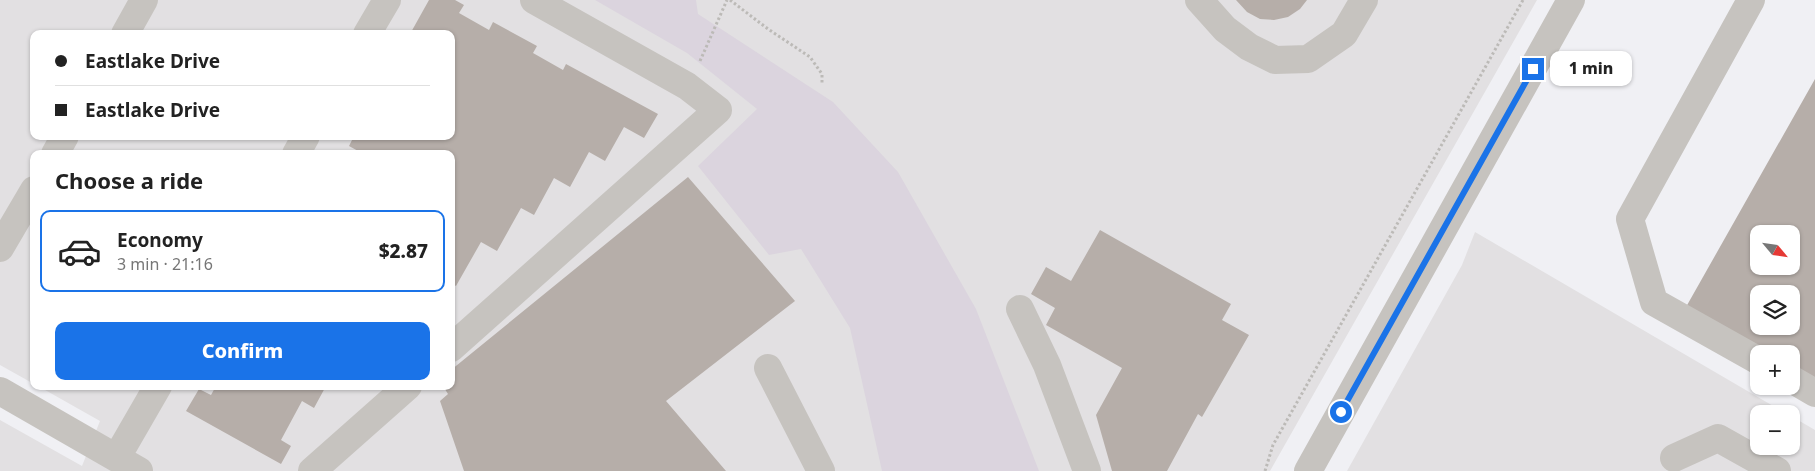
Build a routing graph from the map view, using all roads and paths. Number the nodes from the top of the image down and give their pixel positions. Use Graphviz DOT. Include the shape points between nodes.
graph roads {
  1 [pos="144,0"];
  2 [pos="387,0"];
  3 [pos="534,0"];
  4 [pos="729,0"];
  5 [pos="1200,0"];
  6 [pos="1364,0"];
  7 [pos="1523,0"];
  8 [pos="1571,0"];
  9 [pos="1751,0"];
  10 [pos="127,30"];
  11 [pos="369,30"];
  12 [pos="822,85"];
  13 [pos="687,86"];
  14 [pos="30,197"];
  15 [pos="0,248"];
  16 [pos="1020,309"];
  17 [pos="455,344"];
  18 [pos="1750,356"];
  19 [pos="768,368"];
  20 [pos="1800,384"];
  21 [pos="156,390"];
  22 [pos="403,390"];
  23 [pos="1815,393"];
  24 [pos="3,398"];
  25 [pos="1674,458"];
  26 [pos="128,464"];
  27 [pos="1316,469"];
  28 [pos="312,471"];
  29 [pos="821,471"];
  30 [pos="1087,471"];
  31 [pos="1265,471"];
  32 [pos="1777,471"];
  1 -- 10 [label="street"];
  2 -- 11 [label="street"];
  3 -- 13 [label="street"];
  4 -- 12 [label="path" via="810,56 822,74"];
  4 -- 13 [label="path"];
  5 -- 6 [label="street" via="1225,29 1249,47 1275,60 1308,60 1344,34"];
  7 -- 31 [label="path" via="1273,445"];
  8 -- 27 [label="street"];
  9 -- 18 [label="street" via="1630,220 1654,302"];
  13 -- 17 [label="street" via="718,110"];
  14 -- 15 [label="street"];
  16 -- 30 [label="street" via="1047,365"];
  19 -- 29 [label="street"];
  20 -- 23 [label="street"];
  21 -- 26 [label="street"];
  22 -- 28 [label="street"];
  24 -- 26 [label="street"];
  25 -- 32 [label="street" via="1718,438"];
}
